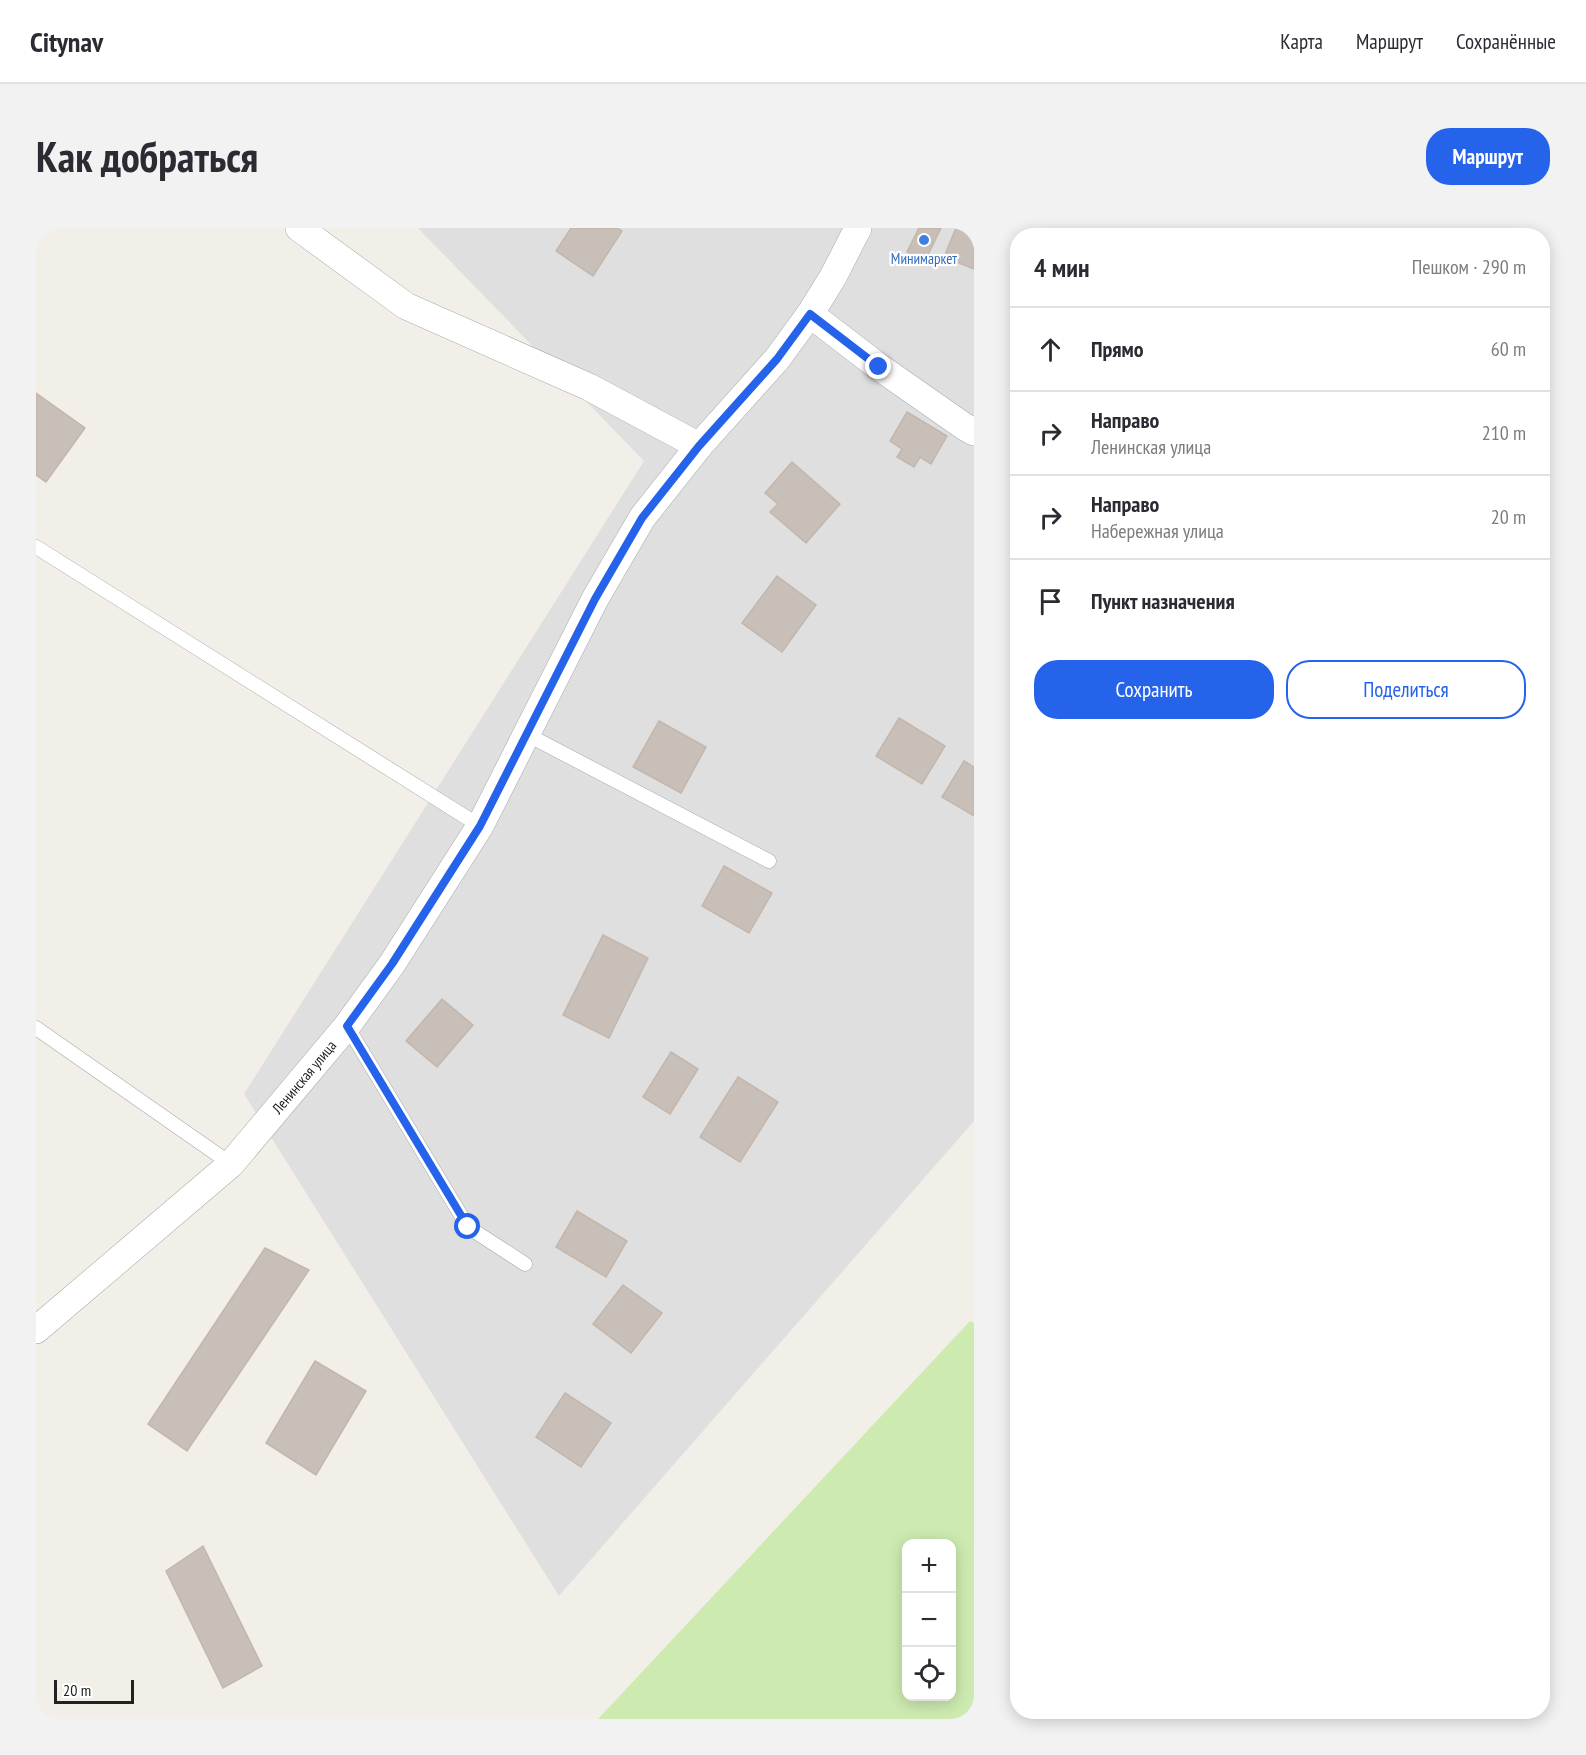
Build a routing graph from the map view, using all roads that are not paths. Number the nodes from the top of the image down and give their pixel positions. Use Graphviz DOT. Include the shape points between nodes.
graph roads {
  1 [pos="858,228"];
  2 [pos="301,229"];
  3 [pos="810,314"];
  4 [pos="974,432"];
  5 [pos="699,446"];
  6 [pos="36,547"];
  7 [pos="526,734"];
  8 [pos="480,826"];
  9 [pos="769,861"];
  10 [pos="347,1026"];
  11 [pos="36,1028"];
  12 [pos="231,1164"];
  13 [pos="525,1264"];
  14 [pos="36,1330"];
  1 -- 3 [label="street, Ленинская улица"];
  2 -- 5 [label="street" via="406,306 589,387"];
  3 -- 4 [label="street"];
  3 -- 5 [label="street, Ленинская улица" via="777,359"];
  5 -- 7 [label="street, Ленинская улица" via="642,518 595,599"];
  6 -- 8 [label="lane"];
  7 -- 8 [label="street, Ленинская улица"];
  7 -- 9 [label="lane"];
  8 -- 10 [label="street, Ленинская улица" via="392,964"];
  10 -- 12 [label="street, Ленинская улица"];
  10 -- 13 [label="lane" via="468,1227"];
  11 -- 12 [label="lane"];
  12 -- 14 [label="street, Ленинская улица"];
}
